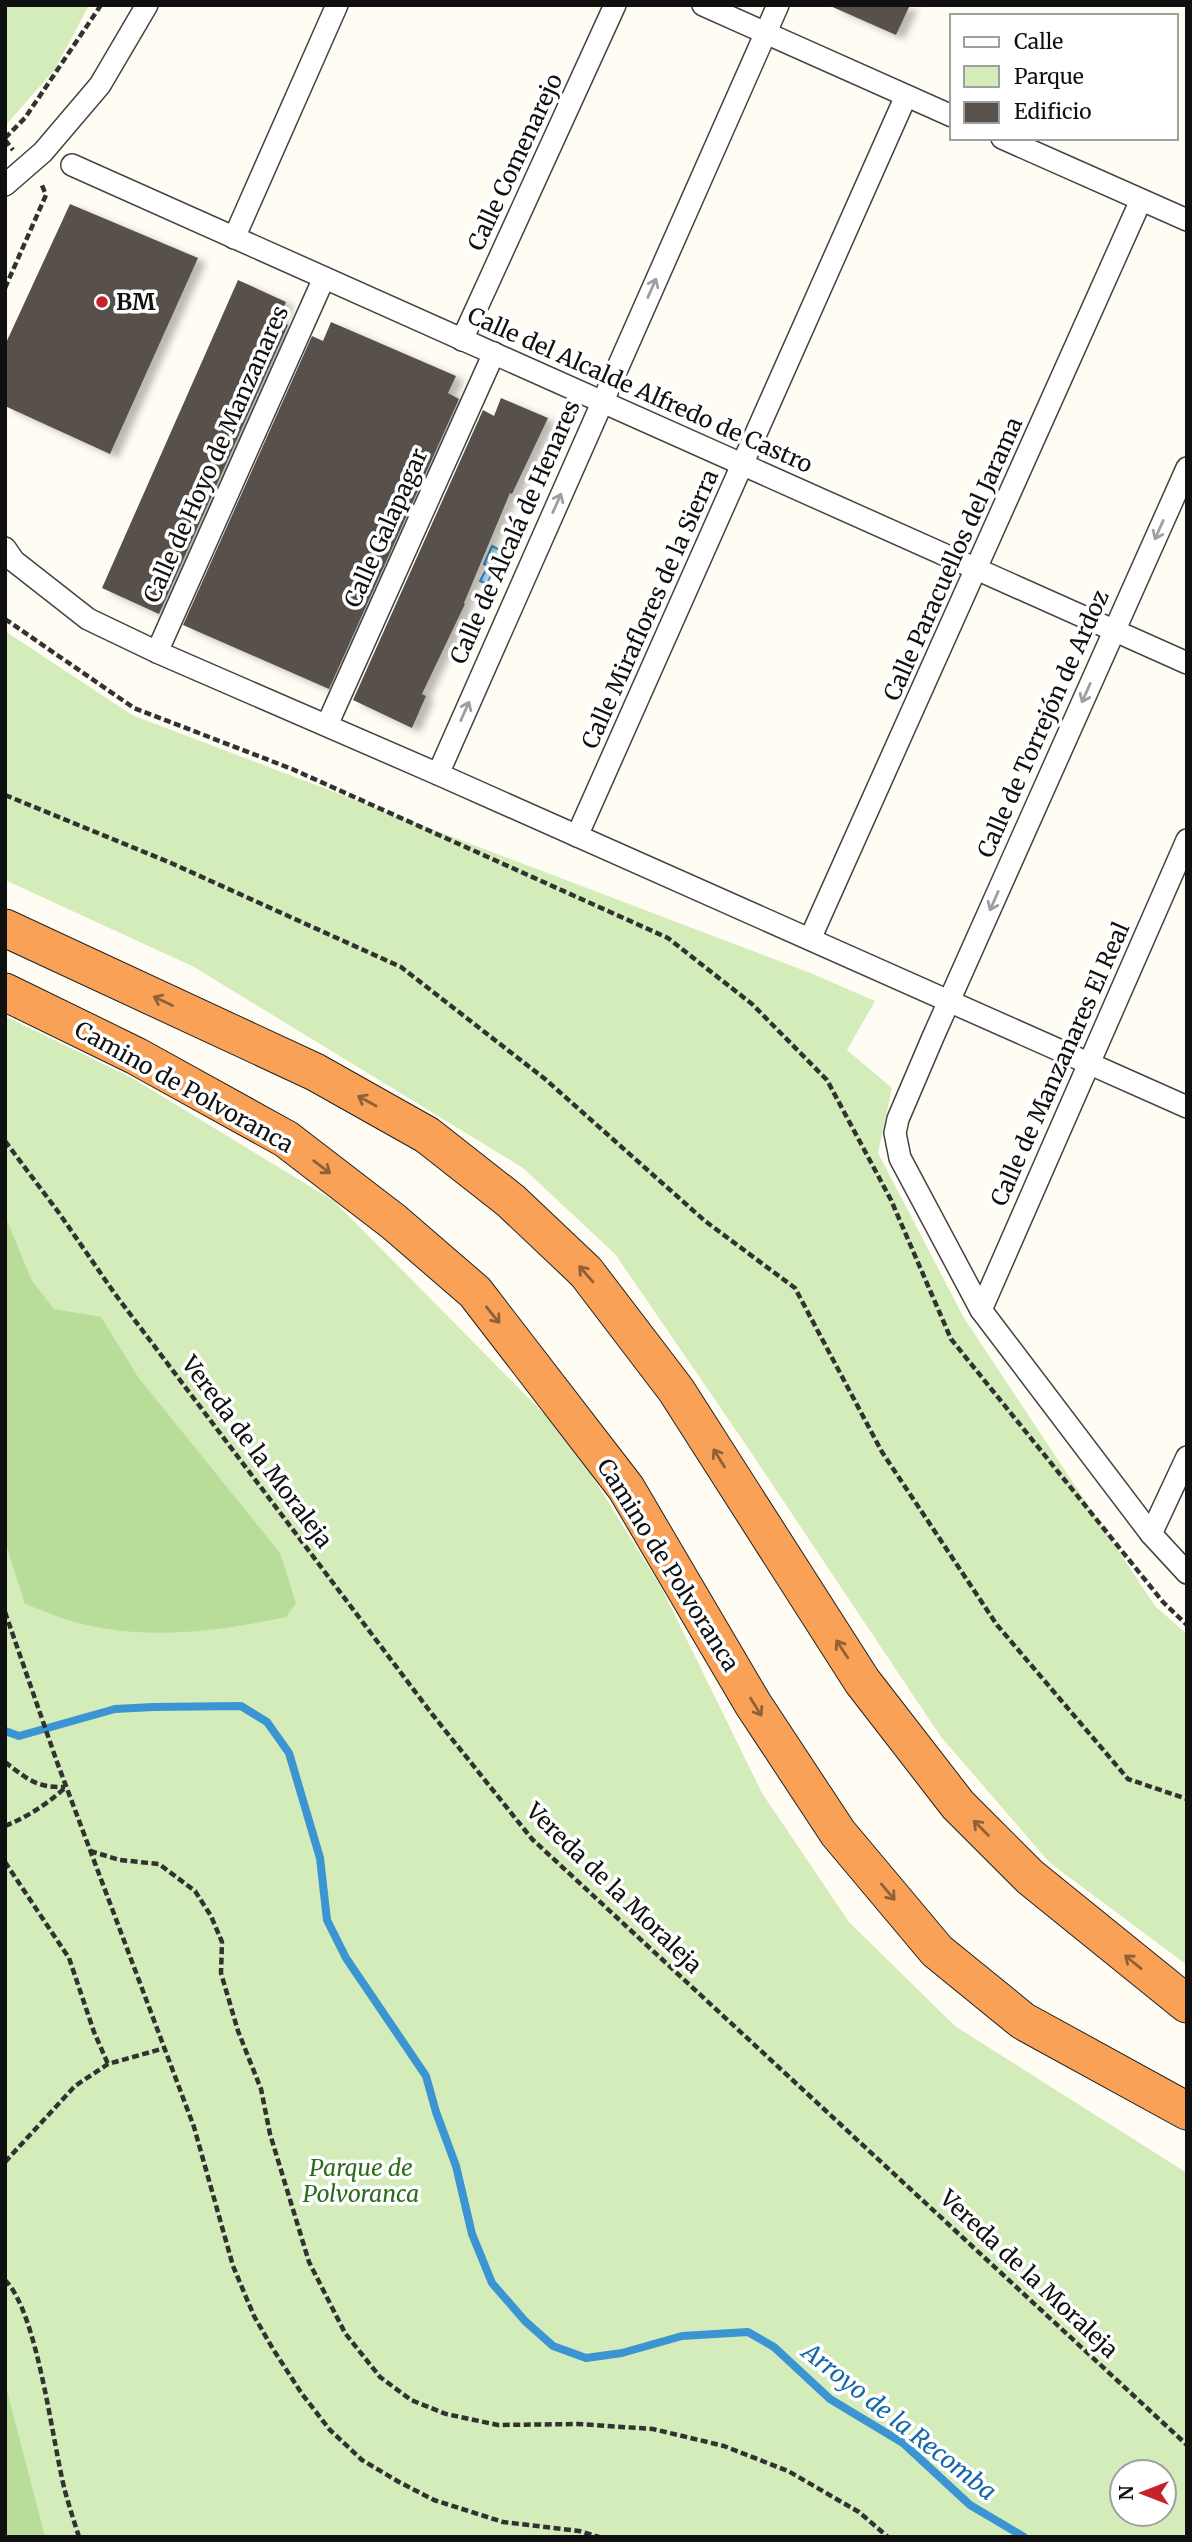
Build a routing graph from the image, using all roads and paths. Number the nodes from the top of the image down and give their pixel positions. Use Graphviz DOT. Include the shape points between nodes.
graph roads {
  1 [pos="101,5"];
  2 [pos="147,5"];
  3 [pos="337,5"];
  4 [pos="615,5"];
  5 [pos="702,5"];
  6 [pos="778,5"];
  7 [pos="766,32"];
  8 [pos="906,96"];
  9 [pos="950,115"];
  10 [pos="5,139"];
  11 [pos="1006,140"];
  12 [pos="72,165"];
  13 [pos="27,166"];
  14 [pos="5,180"];
  15 [pos="5,185"];
  16 [pos="1141,200"];
  17 [pos="1187,220"];
  18 [pos="234,238"];
  19 [pos="324,278"];
  20 [pos="5,288"];
  21 [pos="462,340"];
  22 [pos="494,354"];
  23 [pos="601,401"];
  24 [pos="743,465"];
  25 [pos="1187,468"];
  26 [pos="5,548"];
  27 [pos="977,570"];
  28 [pos="5,619"];
  29 [pos="1113,630"];
  30 [pos="157,652"];
  31 [pos="1187,663"];
  32 [pos="327,725"];
  33 [pos="438,774"];
  34 [pos="5,795"];
  35 [pos="577,836"];
  36 [pos="1187,840"];
  37 [pos="5,928"];
  38 [pos="810,939"];
  39 [pos="5,992"];
  40 [pos="949,1002"];
  41 [pos="1089,1063"];
  42 [pos="1187,1107"];
  43 [pos="5,1141"];
  44 [pos="981,1310"];
  45 [pos="1187,1457"];
  46 [pos="1151,1534"];
  47 [pos="1187,1573"];
  48 [pos="5,1612"];
  49 [pos="1187,1625"];
  50 [pos="5,1762"];
  51 [pos="66,1787"];
  52 [pos="1187,1799"];
  53 [pos="5,1826"];
  54 [pos="90,1851"];
  55 [pos="5,1862"];
  56 [pos="1187,2004"];
  57 [pos="1023,2021"];
  58 [pos="164,2048"];
  59 [pos="108,2064"];
  60 [pos="1187,2111"];
  61 [pos="1187,2138"];
  62 [pos="5,2162"];
  63 [pos="5,2280"];
  64 [pos="1187,2445"];
  65 [pos="79,2537"];
  66 [pos="599,2537"];
  67 [pos="888,2537"];
  1 -- 10 [label="path" via="25,118"];
  2 -- 13 [label="street" via="100,85"];
  3 -- 18 [label="street"];
  4 -- 21 [label="street, Calle Comenarejo"];
  5 -- 7 [label="street"];
  6 -- 7 [label="street, Calle de Alcalá de Henares"];
  7 -- 8 [label="street"];
  23 -- 7 [label="street, Calle de Alcalá de Henares, one-way"];
  8 -- 9 [label="street"];
  8 -- 24 [label="street, Calle Miraflores de la Sierra"];
  10 -- 13 [label="path"];
  11 -- 16 [label="street"];
  12 -- 18 [label="street, Calle del Alcalde Alfredo de Castro"];
  13 -- 14 [label="street"];
  13 -- 15 [label="street"];
  13 -- 20 [label="path" via="46,195"];
  16 -- 17 [label="street"];
  16 -- 27 [label="street, Calle Paracuellos del Jarama"];
  18 -- 19 [label="street, Calle del Alcalde Alfredo de Castro"];
  19 -- 21 [label="street, Calle del Alcalde Alfredo de Castro"];
  19 -- 30 [label="street, Calle de Hoyo de Manzanares"];
  21 -- 22 [label="street, Calle del Alcalde Alfredo de Castro"];
  22 -- 23 [label="street, Calle del Alcalde Alfredo de Castro"];
  22 -- 32 [label="street, Calle Galapagar"];
  23 -- 24 [label="street, Calle del Alcalde Alfredo de Castro"];
  33 -- 23 [label="street, Calle de Alcalá de Henares, one-way"];
  24 -- 27 [label="street, Calle del Alcalde Alfredo de Castro"];
  24 -- 35 [label="street, Calle Miraflores de la Sierra"];
  25 -- 29 [label="street, Calle de Torrejón de Ardoz, one-way"];
  26 -- 30 [label="street" via="14,561 88,619"];
  27 -- 29 [label="street, Calle del Alcalde Alfredo de Castro"];
  27 -- 38 [label="street, Calle Paracuellos del Jarama"];
  28 -- 49 [label="path" via="134,708 292,769 668,938 752,1004 827,1080 891,1200 951,1339 1163,1602"];
  29 -- 31 [label="street, Calle del Alcalde Alfredo de Castro"];
  29 -- 40 [label="street, Calle de Torrejón de Ardoz, one-way"];
  30 -- 32 [label="street"];
  32 -- 33 [label="street"];
  33 -- 35 [label="street"];
  34 -- 52 [label="path" via="171,863 401,967 545,1079 705,1221 795,1288 882,1452 997,1625 1128,1779"];
  35 -- 38 [label="street"];
  36 -- 41 [label="street, Calle de Manzanares El Real"];
  56 -- 37 [label="highway, one-way" via="1030,1877 958,1805 862,1681 676,1390 586,1272 511,1201 427,1135 315,1072"];
  38 -- 40 [label="street"];
  39 -- 57 [label="highway, Camino de Polvoranca, one-way" via="136,1056 286,1139 475,1292 626,1488 753,1704 838,1833 937,1951"];
  40 -- 41 [label="street"];
  40 -- 44 [label="street, Calle de Torrejón de Ardoz" via="895,1133 900,1158"];
  41 -- 42 [label="street"];
  41 -- 44 [label="street, Calle de Manzanares El Real"];
  43 -- 64 [label="path, Vereda de la Moraleja" via="114,1294 532,1839"];
  44 -- 46 [label="street, Calle de Torrejón de Ardoz"];
  45 -- 46 [label="street"];
  46 -- 47 [label="street, Calle de Torrejón de Ardoz"];
  48 -- 51 [label="path"];
  50 -- 51 [label="path" via="45,1787"];
  51 -- 53 [label="path" via="29,1816"];
  51 -- 54 [label="path"];
  54 -- 58 [label="path"];
  54 -- 67 [label="path" via="159,1864 195,1891 211,1916 222,1942 221,1973 261,2089 309,2262 345,2333 380,2377 411,2400 446,2414 498,2425 653,2429 724,2446 788,2471 859,2512"];
  55 -- 59 [label="path" via="69,1958"];
  57 -- 60 [label="highway, Camino de Polvoranca"];
  57 -- 61 [label="highway" via="1088,2085"];
  58 -- 59 [label="path"];
  58 -- 66 [label="path" via="194,2127 233,2266 254,2316 330,2430 362,2460 434,2500 503,2522"];
  59 -- 62 [label="path" via="75,2086"];
  63 -- 65 [label="path" via="22,2307"];
}
